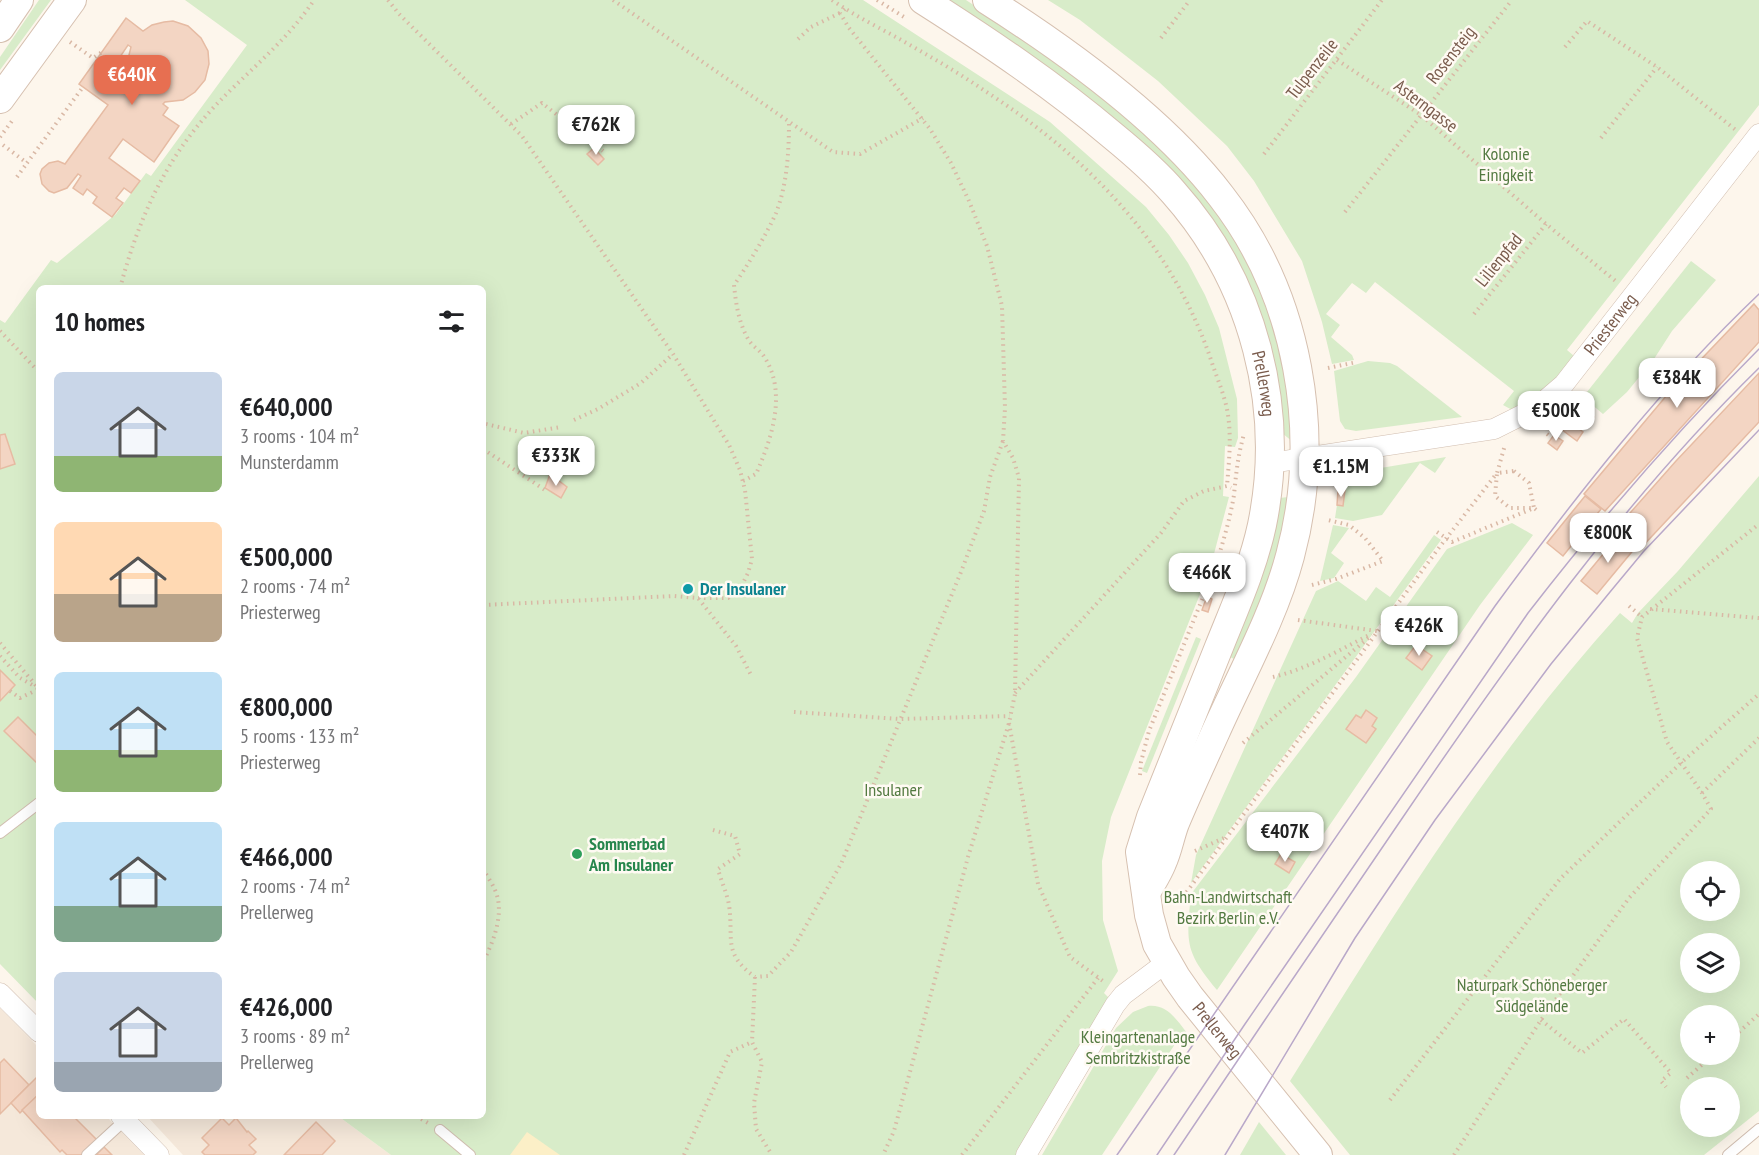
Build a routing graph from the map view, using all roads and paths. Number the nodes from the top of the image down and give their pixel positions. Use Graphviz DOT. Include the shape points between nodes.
graph roads {
  1 [pos="19,0"];
  2 [pos="72,0"];
  3 [pos="314,0"];
  4 [pos="388,0"];
  5 [pos="612,0"];
  6 [pos="832,0"];
  7 [pos="877,0"];
  8 [pos="987,0"];
  9 [pos="1190,0"];
  10 [pos="1382,0"];
  11 [pos="1512,0"];
  12 [pos="845,9"];
  13 [pos="914,9"];
  14 [pos="840,13"];
  15 [pos="0,28"];
  16 [pos="1161,38"];
  17 [pos="798,39"];
  18 [pos="75,45"];
  19 [pos="1564,47"];
  20 [pos="102,52"];
  21 [pos="1337,60"];
  22 [pos="1657,67"];
  23 [pos="83,87"];
  24 [pos="0,99"];
  25 [pos="1421,115"];
  26 [pos="923,118"];
  27 [pos="789,122"];
  28 [pos="511,124"];
  29 [pos="1601,138"];
  30 [pos="1755,138"];
  31 [pos="3,145"];
  32 [pos="603,151"];
  33 [pos="1264,154"];
  34 [pos="27,163"];
  35 [pos="17,177"];
  36 [pos="1345,212"];
  37 [pos="1546,224"];
  38 [pos="121,285"];
  39 [pos="1633,294"];
  40 [pos="1474,314"];
  41 [pos="0,331"];
  42 [pos="673,354"];
  43 [pos="1358,362"];
  44 [pos="1328,368"];
  45 [pos="36,369"];
  46 [pos="573,420"];
  47 [pos="486,423"];
  48 [pos="561,427"];
  49 [pos="1246,429"];
  50 [pos="1546,434"];
  51 [pos="1552,438"];
  52 [pos="1003,441"];
  53 [pos="1506,442"];
  54 [pos="486,451"];
  55 [pos="1305,458"];
  56 [pos="1270,463"];
  57 [pos="1497,473"];
  58 [pos="743,481"];
  59 [pos="545,490"];
  60 [pos="1534,508"];
  61 [pos="1539,512"];
  62 [pos="1327,516"];
  63 [pos="1759,524"];
  64 [pos="1628,531"];
  65 [pos="1437,532"];
  66 [pos="1623,537"];
  67 [pos="1447,539"];
  68 [pos="1312,585"];
  69 [pos="698,598"];
  70 [pos="486,605"];
  71 [pos="1629,606"];
  72 [pos="1650,609"];
  73 [pos="1642,617"];
  74 [pos="1759,618"];
  75 [pos="1298,620"];
  76 [pos="1377,631"];
  77 [pos="0,643"];
  78 [pos="0,657"];
  79 [pos="751,675"];
  80 [pos="1273,677"];
  81 [pos="36,685"];
  82 [pos="36,687"];
  83 [pos="36,690"];
  84 [pos="10,691"];
  85 [pos="1015,694"];
  86 [pos="1759,694"];
  87 [pos="794,712"];
  88 [pos="1010,716"];
  89 [pos="900,719"];
  90 [pos="1009,723"];
  91 [pos="1759,738"];
  92 [pos="1146,740"];
  93 [pos="1243,742"];
  94 [pos="1682,762"];
  95 [pos="1702,793"];
  96 [pos="36,805"];
  97 [pos="713,830"];
  98 [pos="0,833"];
  99 [pos="1227,837"];
  100 [pos="1195,851"];
  101 [pos="486,874"];
  102 [pos="1147,891"];
  103 [pos="1183,897"];
  104 [pos="486,955"];
  105 [pos="1167,962"];
  106 [pos="755,977"];
  107 [pos="1098,978"];
  108 [pos="1103,981"];
  109 [pos="0,993"];
  110 [pos="1759,1014"];
  111 [pos="1540,1020"];
  112 [pos="36,1029"];
  113 [pos="1740,1031"];
  114 [pos="752,1042"];
  115 [pos="1702,1065"];
  116 [pos="1688,1077"];
  117 [pos="1666,1087"];
  118 [pos="1390,1100"];
  119 [pos="122,1119"];
  120 [pos="124,1119"];
  121 [pos="1759,1129"];
  122 [pos="440,1130"];
  123 [pos="87,1155"];
  124 [pos="159,1155"];
  125 [pos="470,1155"];
  126 [pos="684,1155"];
  127 [pos="772,1155"];
  128 [pos="883,1155"];
  129 [pos="962,1155"];
  130 [pos="1026,1155"];
  131 [pos="1318,1155"];
  132 [pos="1454,1155"];
  133 [pos="1728,1155"];
  1 -- 15 [label="main road"];
  2 -- 24 [label="main road"];
  3 -- 38 [label="path" via="283,38 214,107 166,169 131,246"];
  4 -- 28 [label="path"];
  5 -- 27 [label="path"];
  6 -- 12 [label="path"];
  7 -- 13 [label="path"];
  8 -- 55 [label="main road, Prellerweg" via="1051,43 1140,112 1193,163 1232,210 1265,267 1288,329 1303,405"];
  9 -- 16 [label="path"];
  10 -- 21 [label="path, Tulpenzeile"];
  11 -- 25 [label="path, Rosensteig"];
  12 -- 14 [label="path"];
  12 -- 85 [label="path" via="930,56 1005,105 1086,167 1148,237 1173,275 1204,336 1227,409 1229,487 1204,491 1184,501 1161,533"];
  13 -- 56 [label="main road, Prellerweg" via="989,42 1069,100 1139,158 1184,204 1215,249 1248,317 1263,374"];
  14 -- 17 [label="path" via="811,27"];
  14 -- 26 [label="path"];
  18 -- 20 [label="path" via="93,58"];
  19 -- 22 [label="path" via="1587,21"];
  21 -- 25 [label="path, Asterngasse"];
  21 -- 33 [label="path, Tulpenzeile"];
  22 -- 29 [label="path"];
  22 -- 30 [label="path"];
  23 -- 34 [label="path"];
  25 -- 36 [label="path, Rosensteig"];
  25 -- 37 [label="path, Asterngasse"];
  26 -- 27 [label="path" via="861,154 833,152"];
  26 -- 52 [label="path" via="969,201 998,287 1002,306"];
  27 -- 58 [label="path" via="789,148 775,215 734,285 741,326 772,374 777,404 770,441 756,474"];
  28 -- 32 [label="path" via="542,103"];
  28 -- 42 [label="path"];
  30 -- 39 [label="street, Priesterweg"];
  31 -- 34 [label="path"];
  34 -- 35 [label="path"];
  37 -- 39 [label="path, Asterngasse"];
  37 -- 40 [label="path, Lilienpfad"];
  39 -- 55 [label="street, Priesterweg" via="1564,384 1526,415 1494,429"];
  41 -- 45 [label="path"];
  42 -- 46 [label="path" via="641,383"];
  42 -- 58 [label="path" via="729,445"];
  43 -- 44 [label="path"];
  47 -- 48 [label="path" via="524,433"];
  49 -- 92 [label="path" via="1216,565"];
  50 -- 51 [label="path"];
  52 -- 85 [label="path" via="1019,478"];
  52 -- 89 [label="path" via="962,572"];
  53 -- 57 [label="path"];
  54 -- 59 [label="path"];
  55 -- 56 [label="street, Priesterweg"];
  55 -- 102 [label="main road, Prellerweg" via="1295,537 1281,583"];
  56 -- 102 [label="main road, Prellerweg" via="1262,526 1246,579 1145,834 1140,852"];
  57 -- 60 [label="path" via="1514,471 1529,483"];
  57 -- 60 [label="path" via="1495,496 1510,508"];
  57 -- 67 [label="path"];
  58 -- 69 [label="path" via="751,540 748,573 728,598"];
  60 -- 61 [label="path"];
  60 -- 67 [label="path" via="1452,542"];
  62 -- 68 [label="path" via="1349,525 1383,561"];
  63 -- 72 [label="path"];
  64 -- 66 [label="path"];
  65 -- 67 [label="path"];
  67 -- 76 [label="path"];
  69 -- 70 [label="path"];
  69 -- 79 [label="path" via="736,646"];
  71 -- 73 [label="path"];
  72 -- 73 [label="path"];
  72 -- 74 [label="path"];
  73 -- 94 [label="path" via="1637,638 1667,742"];
  75 -- 76 [label="path"];
  76 -- 80 [label="path" via="1312,664"];
  76 -- 93 [label="path"];
  76 -- 99 [label="path"];
  77 -- 81 [label="path"];
  78 -- 82 [label="path" via="20,678"];
  83 -- 84 [label="path" via="20,698"];
  85 -- 88 [label="path"];
  86 -- 94 [label="path"];
  87 -- 89 [label="path"];
  88 -- 89 [label="path"];
  88 -- 90 [label="path"];
  89 -- 106 [label="path" via="841,864 791,952 768,976"];
  90 -- 107 [label="path" via="1038,884 1070,957"];
  90 -- 128 [label="path" via="894,1131"];
  91 -- 95 [label="path"];
  94 -- 95 [label="path"];
  94 -- 118 [label="path" via="1560,879"];
  95 -- 111 [label="path" via="1711,809 1629,898"];
  96 -- 98 [label="lane"];
  97 -- 106 [label="path" via="735,836 740,854 718,869 729,905 730,941 735,957"];
  99 -- 100 [label="path"];
  99 -- 103 [label="path"];
  101 -- 104 [label="path" via="496,891 500,911"];
  102 -- 105 [label="main road, Prellerweg" via="1153,931"];
  105 -- 130 [label="street" via="1115,1005"];
  105 -- 131 [label="main road, Prellerweg" via="1190,997"];
  106 -- 114 [label="path"];
  107 -- 108 [label="path"];
  107 -- 129 [label="path"];
  109 -- 112 [label="street"];
  110 -- 113 [label="path"];
  111 -- 117 [label="path" via="1582,1053 1624,1019 1671,1073 1661,1081"];
  111 -- 132 [label="path"];
  114 -- 126 [label="path" via="730,1052"];
  114 -- 127 [label="path" via="762,1062 754,1103 756,1129"];
  115 -- 116 [label="path"];
  119 -- 123 [label="lane"];
  120 -- 124 [label="street"];
  121 -- 133 [label="lane"];
  122 -- 125 [label="lane"];
}
